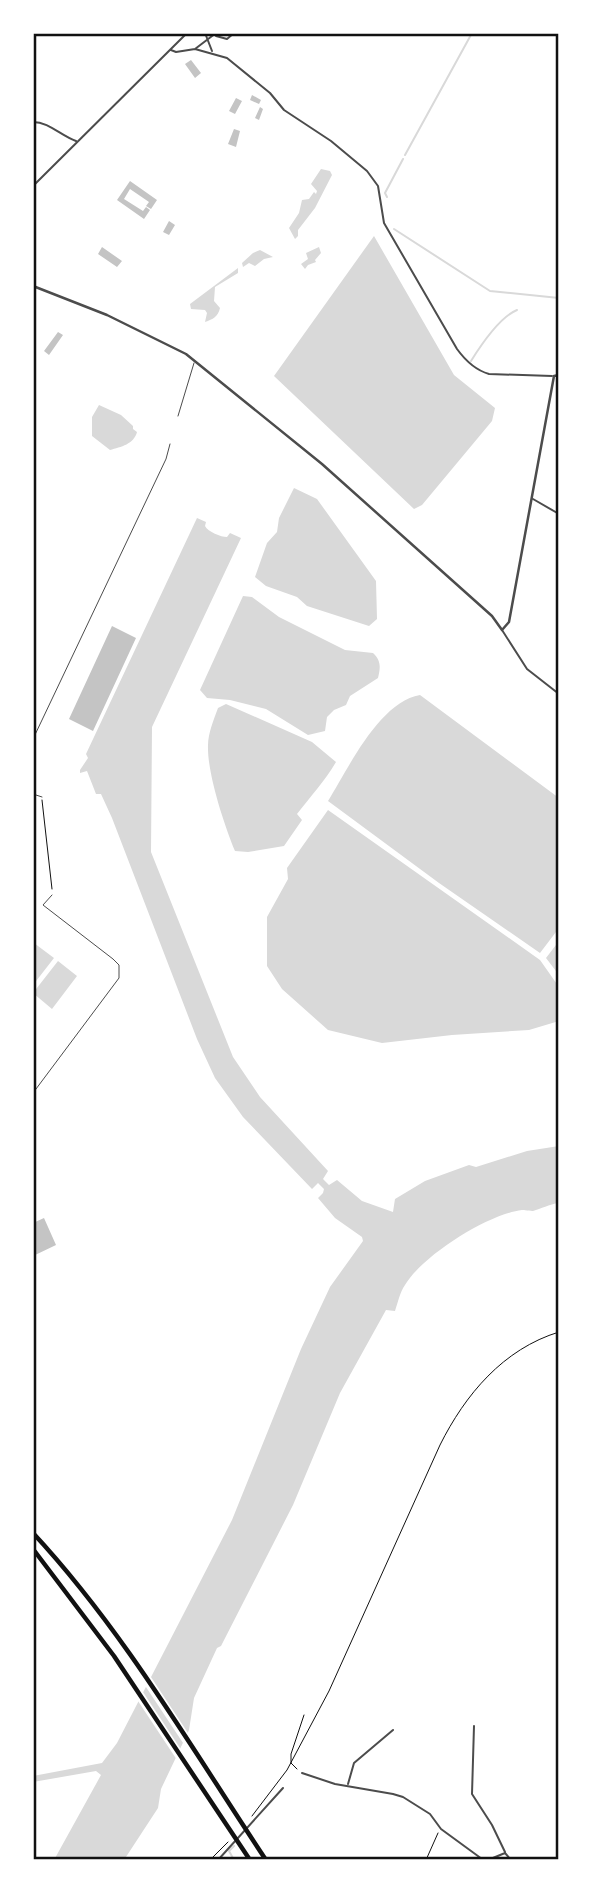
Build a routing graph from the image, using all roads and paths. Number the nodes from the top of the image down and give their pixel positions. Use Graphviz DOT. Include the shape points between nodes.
graph roads {
  1 [pos="205,33"];
  2 [pos="234,33"];
  3 [pos="186,34"];
  4 [pos="216,34"];
  5 [pos="208,41"];
  6 [pos="195,49"];
  7 [pos="171,50"];
  8 [pos="212,52"];
  9 [pos="33,122"];
  10 [pos="78,142"];
  11 [pos="33,186"];
  12 [pos="33,286"];
  13 [pos="195,361"];
  14 [pos="556,375"];
  15 [pos="178,416"];
  16 [pos="170,444"];
  17 [pos="532,499"];
  18 [pos="559,514"];
  19 [pos="502,630"];
  20 [pos="559,694"];
  21 [pos="33,739"];
  22 [pos="33,794"];
  23 [pos="42,797"];
  24 [pos="52,895"];
  25 [pos="33,1093"];
  26 [pos="559,1332"];
  27 [pos="33,1533"];
  28 [pos="33,1549"];
  29 [pos="304,1715"];
  30 [pos="474,1726"];
  31 [pos="393,1730"];
  32 [pos="291,1763"];
  33 [pos="302,1773"];
  34 [pos="278,1783"];
  35 [pos="348,1786"];
  36 [pos="283,1788"];
  37 [pos="441,1829"];
  38 [pos="505,1853"];
  39 [pos="218,1860"];
  40 [pos="250,1860"];
  41 [pos="266,1860"];
  42 [pos="426,1860"];
  43 [pos="511,1860"];
  1 -- 5 [label="street"];
  2 -- 4 [label="street" via="227,39"];
  3 -- 7 [label="street"];
  4 -- 5 [label="street"];
  5 -- 6 [label="street"];
  5 -- 8 [label="street"];
  6 -- 7 [label="street"];
  6 -- 8 [label="street"];
  7 -- 10 [label="street"];
  8 -- 14 [label="street" via="246,72 284,110 331,141 371,176 378,186 384,223 466,360 489,374"];
  9 -- 10 [label="street"];
  10 -- 11 [label="street"];
  12 -- 13 [label="street" via="107,315"];
  13 -- 15 [label="lane"];
  13 -- 19 [label="street" via="359,496"];
  14 -- 17 [label="street"];
  16 -- 21 [label="lane"];
  17 -- 18 [label="street"];
  17 -- 19 [label="street" via="508,623"];
  19 -- 20 [label="street" via="527,668"];
  22 -- 23 [label="lane"];
  23 -- 24 [label="path"];
  24 -- 25 [label="lane" via="43,905 113,959 119,965 119,978"];
  26 -- 32 [label="path" via="527,1345 500,1364 451,1424"];
  27 -- 41 [label="highway" via="125,1648"];
  28 -- 40 [label="highway" via="114,1656"];
  29 -- 32 [label="path"];
  30 -- 38 [label="street" via="472,1794"];
  31 -- 35 [label="street" via="354,1763"];
  32 -- 33 [label="path"];
  32 -- 34 [label="path"];
  33 -- 35 [label="street"];
  35 -- 37 [label="street" via="403,1797 430,1814"];
  36 -- 39 [label="street"];
  37 -- 38 [label="street" via="482,1859"];
  37 -- 42 [label="path"];
  38 -- 43 [label="street"];
}
